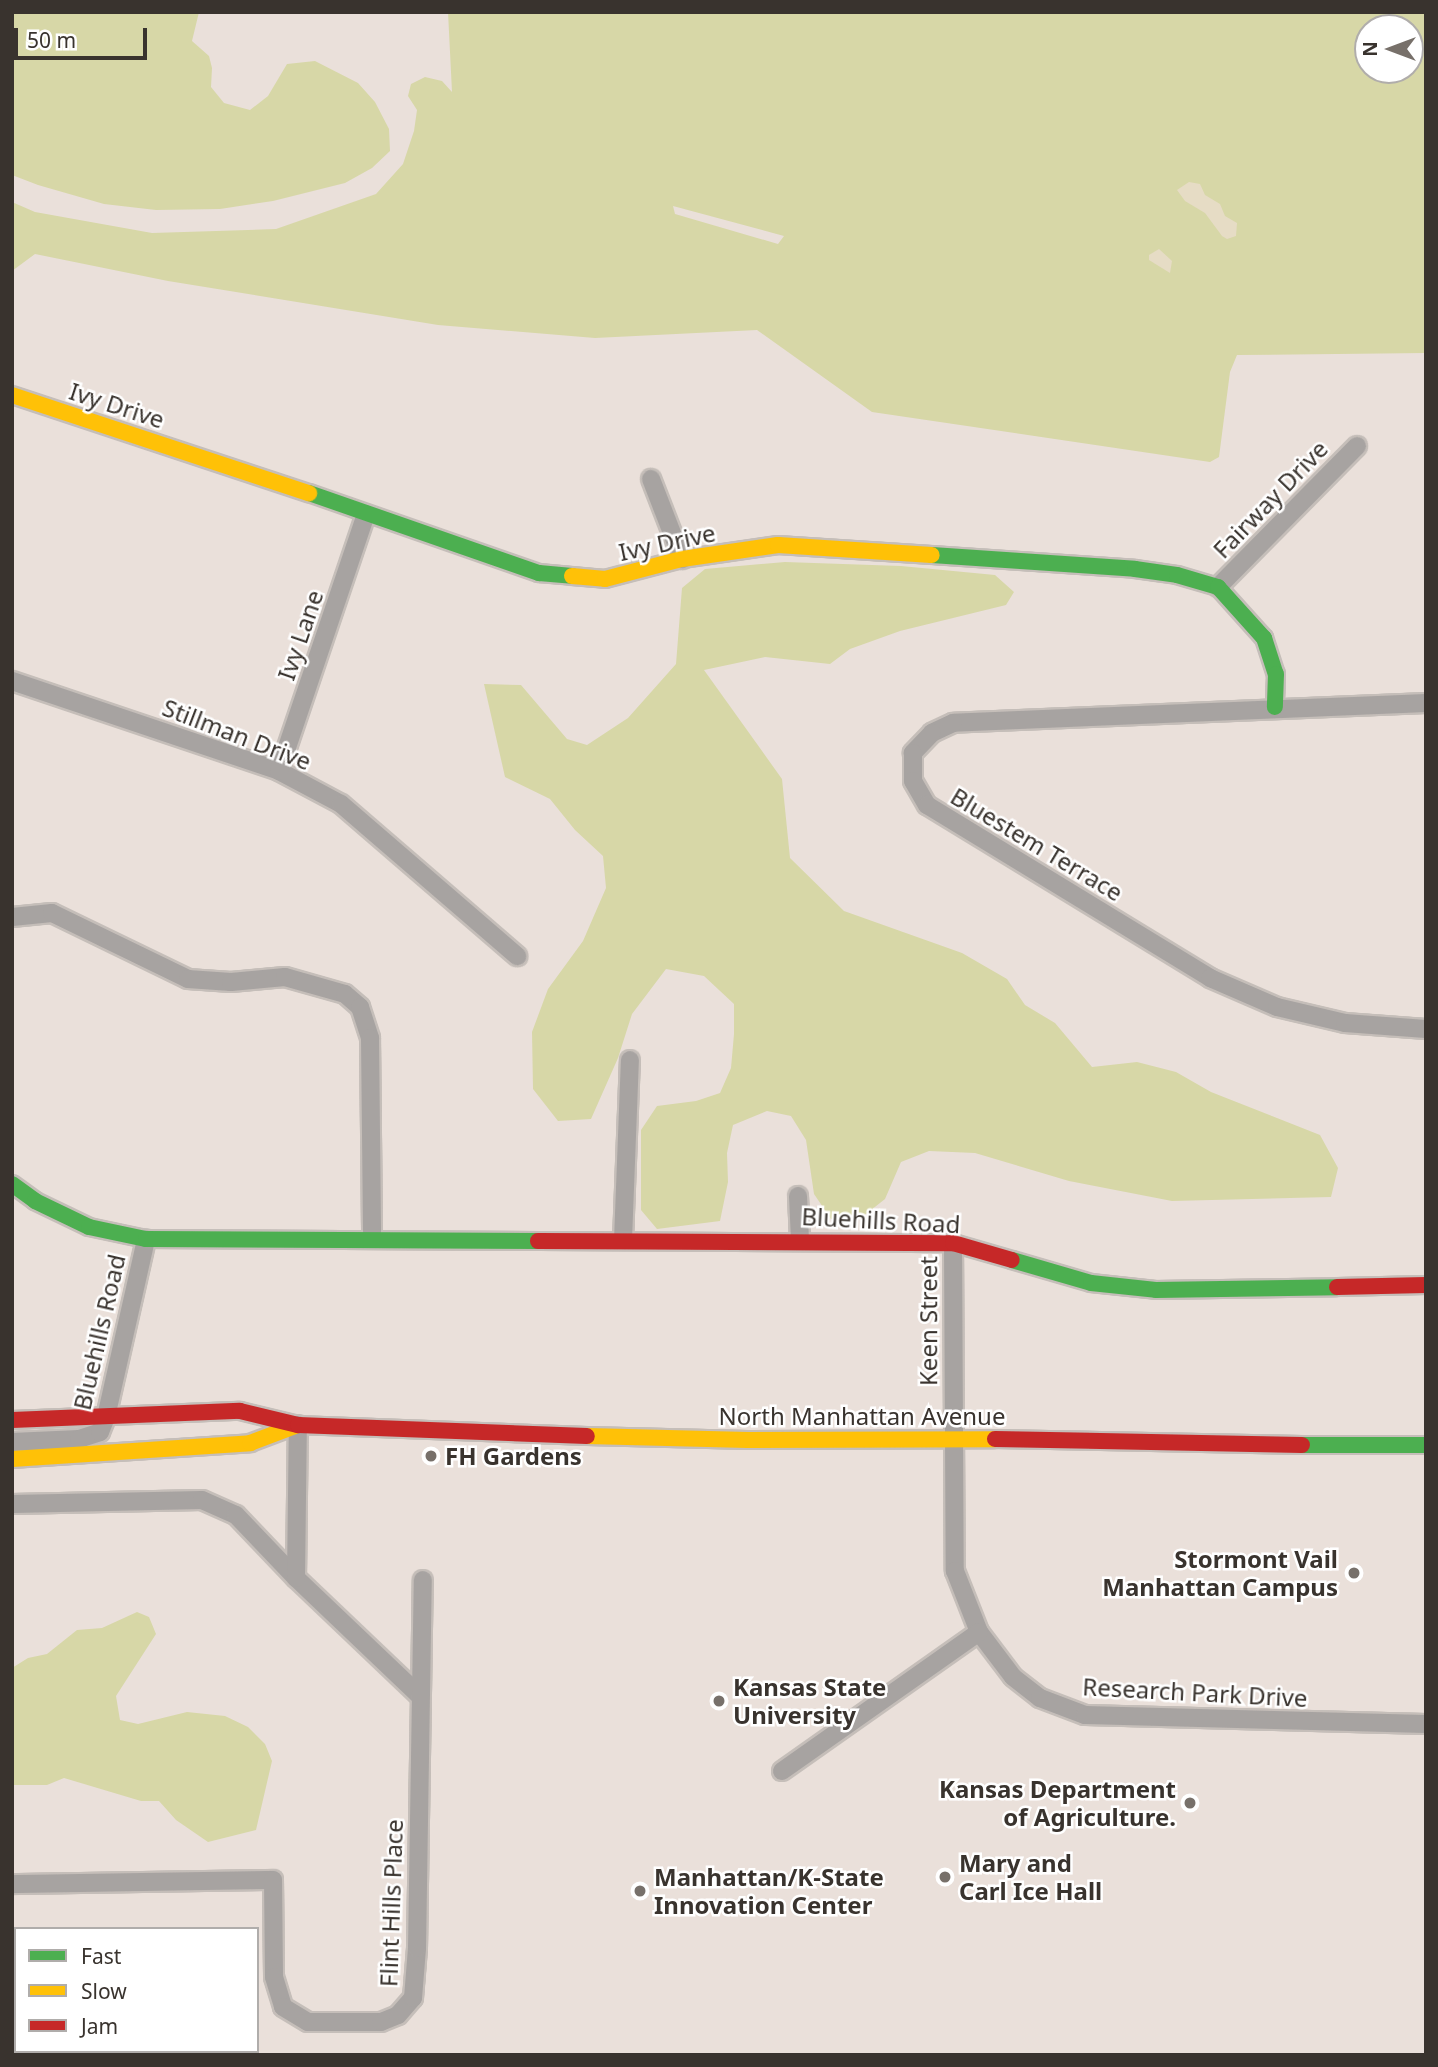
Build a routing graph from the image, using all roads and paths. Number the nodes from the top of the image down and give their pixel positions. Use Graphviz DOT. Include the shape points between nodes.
graph roads {
  1 [pos="12,394"];
  2 [pos="1357,446"];
  3 [pos="651,479"];
  4 [pos="366,514"];
  5 [pos="682,559"];
  6 [pos="1218,587"];
  7 [pos="12,681"];
  8 [pos="1426,703"];
  9 [pos="1275,707"];
  10 [pos="279,771"];
  11 [pos="12,917"];
  12 [pos="517,956"];
  13 [pos="1426,1029"];
  14 [pos="630,1060"];
  15 [pos="12,1184"];
  16 [pos="797,1196"];
  17 [pos="372,1238"];
  18 [pos="146,1239"];
  19 [pos="624,1240"];
  20 [pos="800,1240"];
  21 [pos="953,1243"];
  22 [pos="1426,1285"];
  23 [pos="106,1417"];
  24 [pos="12,1420"];
  25 [pos="298,1425"];
  26 [pos="953,1440"];
  27 [pos="12,1442"];
  28 [pos="1426,1445"];
  29 [pos="12,1459"];
  30 [pos="12,1504"];
  31 [pos="296,1578"];
  32 [pos="423,1580"];
  33 [pos="979,1632"];
  34 [pos="420,1696"];
  35 [pos="1426,1724"];
  36 [pos="782,1771"];
  37 [pos="12,1884"];
  1 -- 4 [label="street, Ivy Drive"];
  2 -- 6 [label="street, Fairway Drive"];
  3 -- 5 [label="street"];
  4 -- 5 [label="street, Ivy Drive" via="539,573 605,579"];
  4 -- 10 [label="street, Ivy Lane"];
  5 -- 6 [label="street, Ivy Drive" via="778,545 1135,569"];
  6 -- 9 [label="street" via="1264,638 1276,674"];
  7 -- 10 [label="street, Stillman Drive"];
  8 -- 9 [label="street, Bluestem Terrace"];
  9 -- 13 [label="street, Bluestem Terrace" via="953,723 932,733 912,753 914,781 927,805 1210,978 1277,1007 1345,1023"];
  10 -- 12 [label="street, Stillman Drive" via="341,804"];
  11 -- 17 [label="street" via="52,913 188,979 231,982 285,977 345,994 360,1007 370,1038"];
  14 -- 19 [label="street"];
  15 -- 18 [label="street, Bluehills Road" via="35,1201 89,1227"];
  16 -- 20 [label="street"];
  17 -- 18 [label="street, Bluehills Road"];
  17 -- 19 [label="street, Bluehills Road"];
  18 -- 23 [label="street, Bluehills Road"];
  19 -- 20 [label="street, Bluehills Road"];
  20 -- 21 [label="street, Bluehills Road"];
  21 -- 22 [label="street, Bluehills Road" via="1091,1283 1156,1290"];
  21 -- 26 [label="street, Keen Street"];
  23 -- 24 [label="street, North Manhattan Avenue"];
  23 -- 25 [label="street, North Manhattan Avenue" via="240,1411"];
  23 -- 27 [label="street, Bluehills Road" via="100,1432 79,1439"];
  25 -- 26 [label="street, North Manhattan Avenue" via="748,1440"];
  25 -- 29 [label="street, North Manhattan Avenue" via="250,1443"];
  25 -- 31 [label="street"];
  26 -- 28 [label="street, North Manhattan Avenue"];
  26 -- 33 [label="street, Research Park Drive" via="956,1571"];
  30 -- 31 [label="street" via="202,1500 236,1515"];
  31 -- 34 [label="street"];
  32 -- 34 [label="street, Flint Hills Place"];
  33 -- 35 [label="street, Research Park Drive" via="1013,1677 1040,1698 1085,1715"];
  33 -- 36 [label="street"];
  34 -- 37 [label="street, Flint Hills Place" via="417,1948 413,1998 398,2015 381,2022 308,2022 283,2007 274,1977 274,1880"];
}
